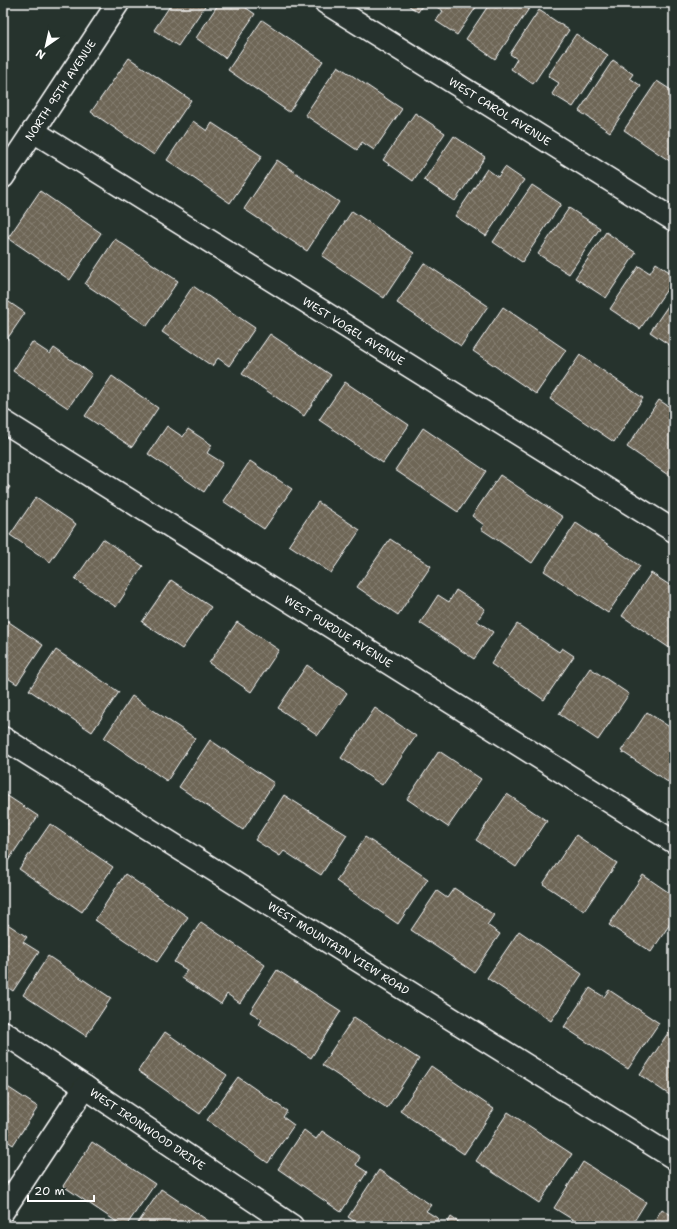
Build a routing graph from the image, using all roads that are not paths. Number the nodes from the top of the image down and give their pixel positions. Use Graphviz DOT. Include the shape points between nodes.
graph roads {
  1 [pos="118,3"];
  2 [pos="326,3"];
  3 [pos="33,131"];
  4 [pos="3,177"];
  5 [pos="674,220"];
  6 [pos="3,421"];
  7 [pos="674,531"];
  8 [pos="3,738"];
  9 [pos="674,842"];
  10 [pos="3,1032"];
  11 [pos="85,1087"];
  12 [pos="674,1158"];
  13 [pos="3,1211"];
  14 [pos="292,1226"];
  1 -- 3 [label="street, NORTH 95TH AVENUE"];
  2 -- 5 [label="street, WEST CAROL AVENUE"];
  3 -- 4 [label="street, NORTH 95TH AVENUE"];
  3 -- 7 [label="street, WEST VOGEL AVENUE"];
  6 -- 9 [label="street, WEST PURDUE AVENUE"];
  8 -- 12 [label="street, WEST MOUNTAIN VIEW ROAD"];
  10 -- 11 [label="street, WEST IRONWOOD DRIVE"];
  11 -- 13 [label="street"];
  11 -- 14 [label="street, WEST IRONWOOD DRIVE"];
}
